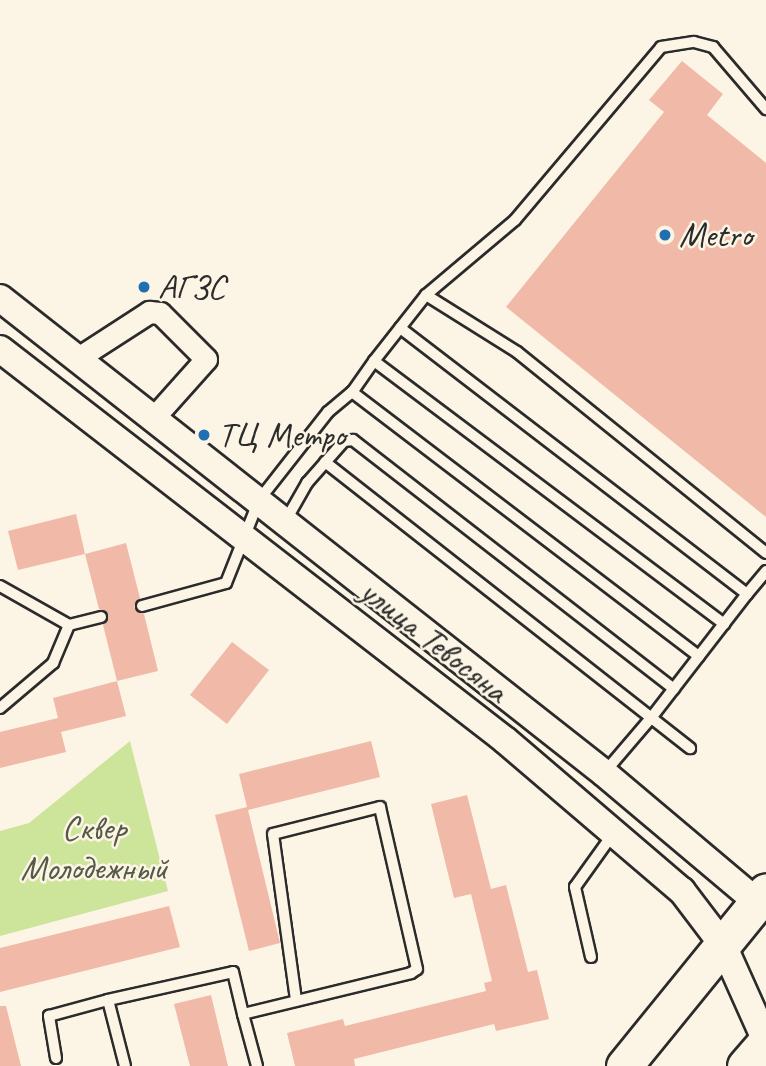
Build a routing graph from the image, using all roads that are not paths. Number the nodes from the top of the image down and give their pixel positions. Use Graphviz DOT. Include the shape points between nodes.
graph roads {
  1 [pos="766,110"];
  2 [pos="426,295"];
  3 [pos="0,298"];
  4 [pos="400,328"];
  5 [pos="0,349"];
  6 [pos="78,358"];
  7 [pos="374,361"];
  8 [pos="352,392"];
  9 [pos="155,416"];
  10 [pos="325,462"];
  11 [pos="260,500"];
  12 [pos="286,520"];
  13 [pos="246,539"];
  14 [pos="766,553"];
  15 [pos="766,571"];
  16 [pos="0,586"];
  17 [pos="747,594"];
  18 [pos="142,606"];
  19 [pos="101,617"];
  20 [pos="724,624"];
  21 [pos="69,625"];
  22 [pos="699,656"];
  23 [pos="674,689"];
  24 [pos="0,708"];
  25 [pos="651,718"];
  26 [pos="690,748"];
  27 [pos="604,773"];
  28 [pos="615,832"];
  29 [pos="761,897"];
  30 [pos="723,945"];
  31 [pos="591,957"];
  32 [pos="108,1000"];
  33 [pos="296,1000"];
  34 [pos="243,1014"];
  35 [pos="766,1041"];
  36 [pos="56,1058"];
  37 [pos="125,1066"];
  38 [pos="257,1066"];
  39 [pos="624,1066"];
  40 [pos="745,1066"];
  1 -- 2 [label="lane" via="713,47 694,42 661,47 515,219"];
  2 -- 4 [label="lane"];
  2 -- 14 [label="lane" via="517,352"];
  3 -- 6 [label="street, улица Тевосяна"];
  4 -- 7 [label="lane"];
  4 -- 17 [label="lane"];
  5 -- 13 [label="street, улица Тевосяна"];
  6 -- 9 [label="street, улица Тевосяна"];
  6 -- 9 [label="street" via="149,312 160,313 206,359"];
  7 -- 8 [label="lane"];
  7 -- 20 [label="lane"];
  8 -- 11 [label="lane" via="328,412"];
  8 -- 22 [label="lane"];
  9 -- 11 [label="street, улица Тевосяна"];
  10 -- 12 [label="lane"];
  10 -- 23 [label="lane" via="349,439"];
  10 -- 25 [label="lane"];
  11 -- 12 [label="street, улица Тевосяна"];
  11 -- 13 [label="lane"];
  12 -- 27 [label="street, улица Тевосяна"];
  13 -- 18 [label="lane" via="226,583"];
  13 -- 28 [label="street, улица Тевосяна"];
  15 -- 17 [label="lane"];
  16 -- 21 [label="lane"];
  17 -- 20 [label="lane"];
  19 -- 21 [label="lane"];
  20 -- 22 [label="lane"];
  21 -- 24 [label="lane" via="53,663"];
  22 -- 23 [label="lane"];
  23 -- 25 [label="lane"];
  25 -- 26 [label="lane"];
  25 -- 27 [label="lane"];
  27 -- 29 [label="street, улица Тевосяна"];
  28 -- 30 [label="street, улица Тевосяна" via="682,891"];
  28 -- 31 [label="lane" via="575,887"];
  29 -- 30 [label="main road"];
  30 -- 35 [label="street, улица Тевосяна"];
  30 -- 39 [label="main road"];
  32 -- 34 [label="lane" via="233,972"];
  32 -- 36 [label="lane" via="49,1016"];
  32 -- 37 [label="lane"];
  33 -- 33 [label="lane" via="411,973 418,966 380,807 273,834"];
  33 -- 34 [label="lane"];
  34 -- 38 [label="lane"];
  35 -- 40 [label="main road"];
}
